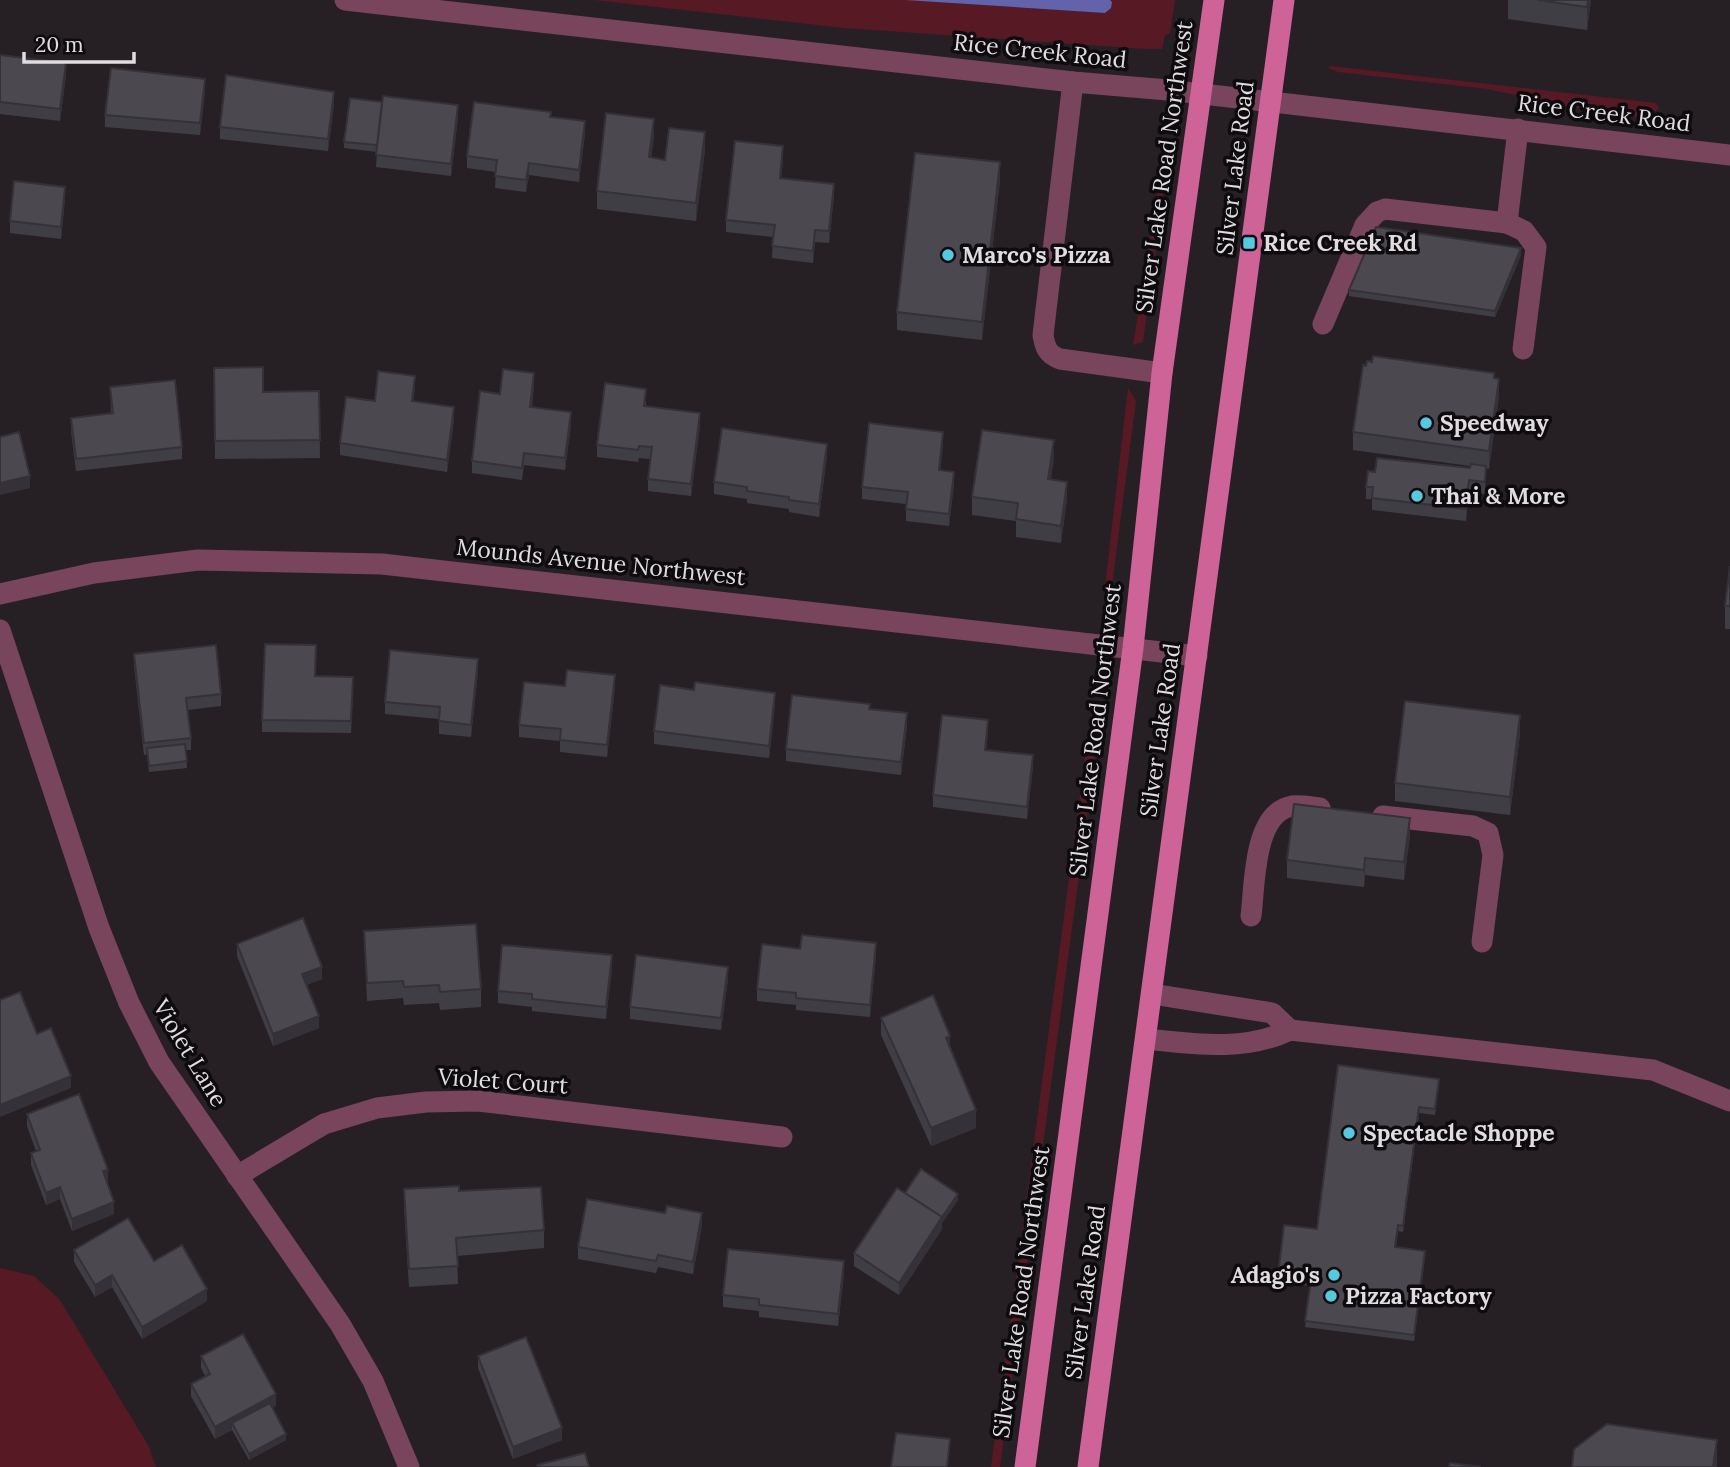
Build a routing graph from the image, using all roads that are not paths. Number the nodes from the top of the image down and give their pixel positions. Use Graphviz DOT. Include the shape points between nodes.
graph roads {
  1 [pos="345,0"];
  2 [pos="1214,0"];
  3 [pos="1284,0"];
  4 [pos="381,2"];
  5 [pos="1073,82"];
  6 [pos="1201,94"];
  7 [pos="1270,102"];
  8 [pos="1518,129"];
  9 [pos="1730,155"];
  10 [pos="1507,223"];
  11 [pos="1323,324"];
  12 [pos="1523,349"];
  13 [pos="1162,373"];
  14 [pos="0,594"];
  15 [pos="0,630"];
  16 [pos="1133,648"];
  17 [pos="1197,656"];
  18 [pos="1342,811"];
  19 [pos="1368,814"];
  20 [pos="1251,916"];
  21 [pos="1482,942"];
  22 [pos="1152,994"];
  23 [pos="1290,1030"];
  24 [pos="1146,1039"];
  25 [pos="1730,1101"];
  26 [pos="782,1138"];
  27 [pos="237,1176"];
  28 [pos="409,1467"];
  29 [pos="1025,1467"];
  30 [pos="1088,1467"];
  1 -- 4 [label="street, Rice Creek Road"];
  2 -- 6 [label="main road, Silver Lake Road Northwest"];
  3 -- 7 [label="main road, Silver Lake Road"];
  4 -- 5 [label="street, Rice Creek Road"];
  5 -- 6 [label="street, Rice Creek Road"];
  5 -- 13 [label="street" via="1045,347 1060,359"];
  6 -- 7 [label="street, Rice Creek Road"];
  6 -- 13 [label="main road, Silver Lake Road Northwest"];
  7 -- 8 [label="street, Rice Creek Road"];
  7 -- 17 [label="main road, Silver Lake Road"];
  8 -- 9 [label="street, Rice Creek Road"];
  8 -- 10 [label="street"];
  10 -- 11 [label="street" via="1385,209 1377,212 1365,225"];
  10 -- 12 [label="street" via="1524,231 1536,247"];
  13 -- 16 [label="main road, Silver Lake Road Northwest"];
  14 -- 16 [label="street, Mounds Avenue Northwest" via="94,573 198,560 382,564"];
  15 -- 27 [label="street, Violet Lane" via="99,928 129,1003 159,1062"];
  16 -- 17 [label="street, Mounds Avenue Northwest"];
  16 -- 29 [label="main road, Silver Lake Road Northwest"];
  17 -- 22 [label="main road, Silver Lake Road"];
  18 -- 20 [label="street" via="1293,806 1275,815 1262,838"];
  19 -- 21 [label="street" via="1473,826 1488,833 1493,855"];
  22 -- 23 [label="street" via="1272,1013"];
  22 -- 24 [label="main road, Silver Lake Road"];
  23 -- 24 [label="street" via="1255,1043 1204,1045"];
  23 -- 25 [label="street" via="1653,1070"];
  24 -- 30 [label="main road, Silver Lake Road"];
  26 -- 27 [label="street, Violet Court" via="478,1101 426,1102 377,1108 324,1124"];
  27 -- 28 [label="street, Violet Lane" via="340,1324 373,1381"];
}
